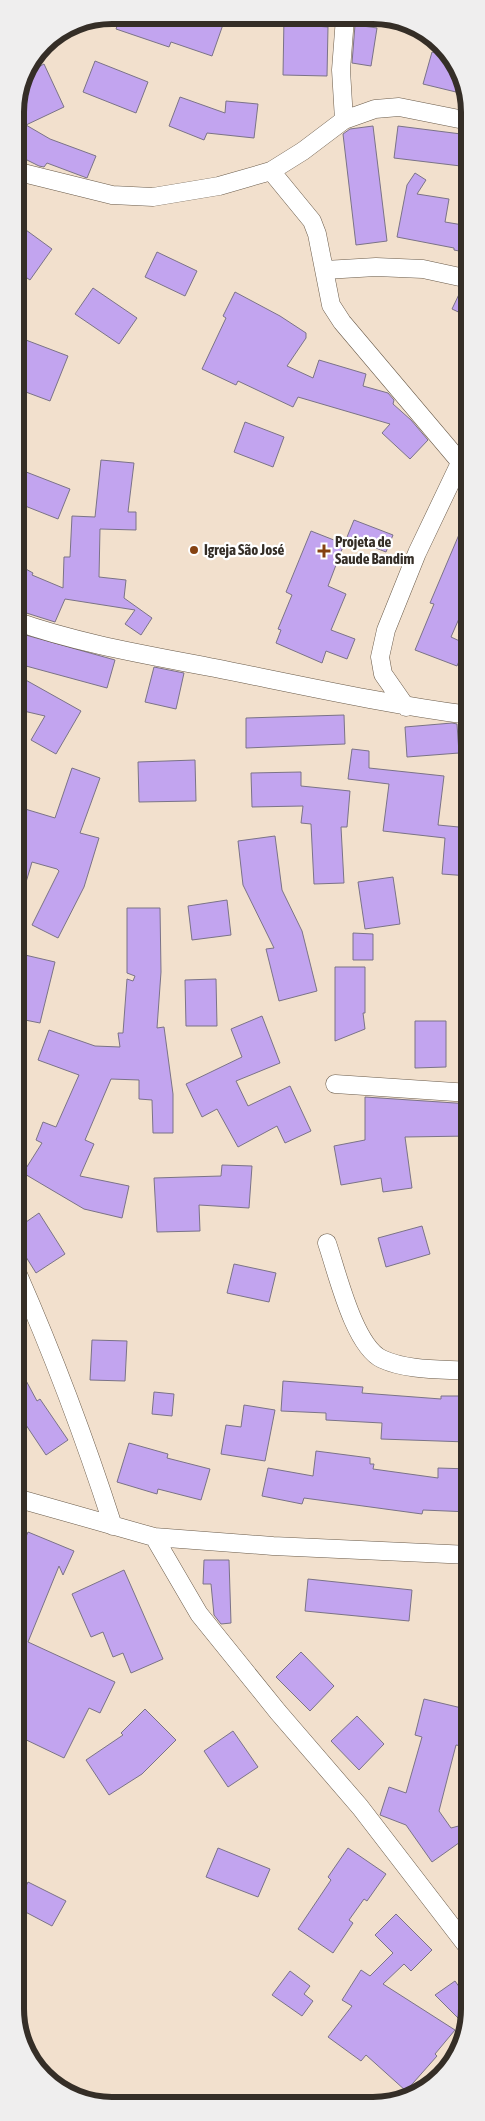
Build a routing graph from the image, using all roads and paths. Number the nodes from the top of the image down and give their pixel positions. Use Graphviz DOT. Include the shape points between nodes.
graph roads {
  1 [pos="345,24"];
  2 [pos="461,119"];
  3 [pos="344,120"];
  4 [pos="270,171"];
  5 [pos="24,173"];
  6 [pos="325,270"];
  7 [pos="461,276"];
  8 [pos="461,463"];
  9 [pos="24,624"];
  10 [pos="406,707"];
  11 [pos="461,714"];
  12 [pos="335,1084"];
  13 [pos="461,1092"];
  14 [pos="327,1243"];
  15 [pos="24,1288"];
  16 [pos="461,1371"];
  17 [pos="24,1500"];
  18 [pos="113,1526"];
  19 [pos="154,1537"];
  20 [pos="461,1555"];
  21 [pos="461,1938"];
  1 -- 3 [label="street" via="341,70"];
  2 -- 3 [label="street" via="400,107 375,110"];
  3 -- 4 [label="street"];
  4 -- 5 [label="street" via="219,186 153,197 112,195"];
  4 -- 6 [label="street" via="312,221"];
  6 -- 7 [label="street" via="423,269"];
  6 -- 8 [label="street" via="331,305 342,322"];
  8 -- 10 [label="street" via="386,630 380,657 382,674"];
  9 -- 10 [label="street" via="120,649"];
  10 -- 11 [label="street"];
  12 -- 13 [label="street"];
  14 -- 16 [label="street" via="359,1336 370,1350 381,1359 398,1364"];
  15 -- 18 [label="street" via="90,1456"];
  17 -- 18 [label="street"];
  18 -- 19 [label="street"];
  19 -- 20 [label="street"];
  19 -- 21 [label="street" via="199,1614 360,1807"];
}
